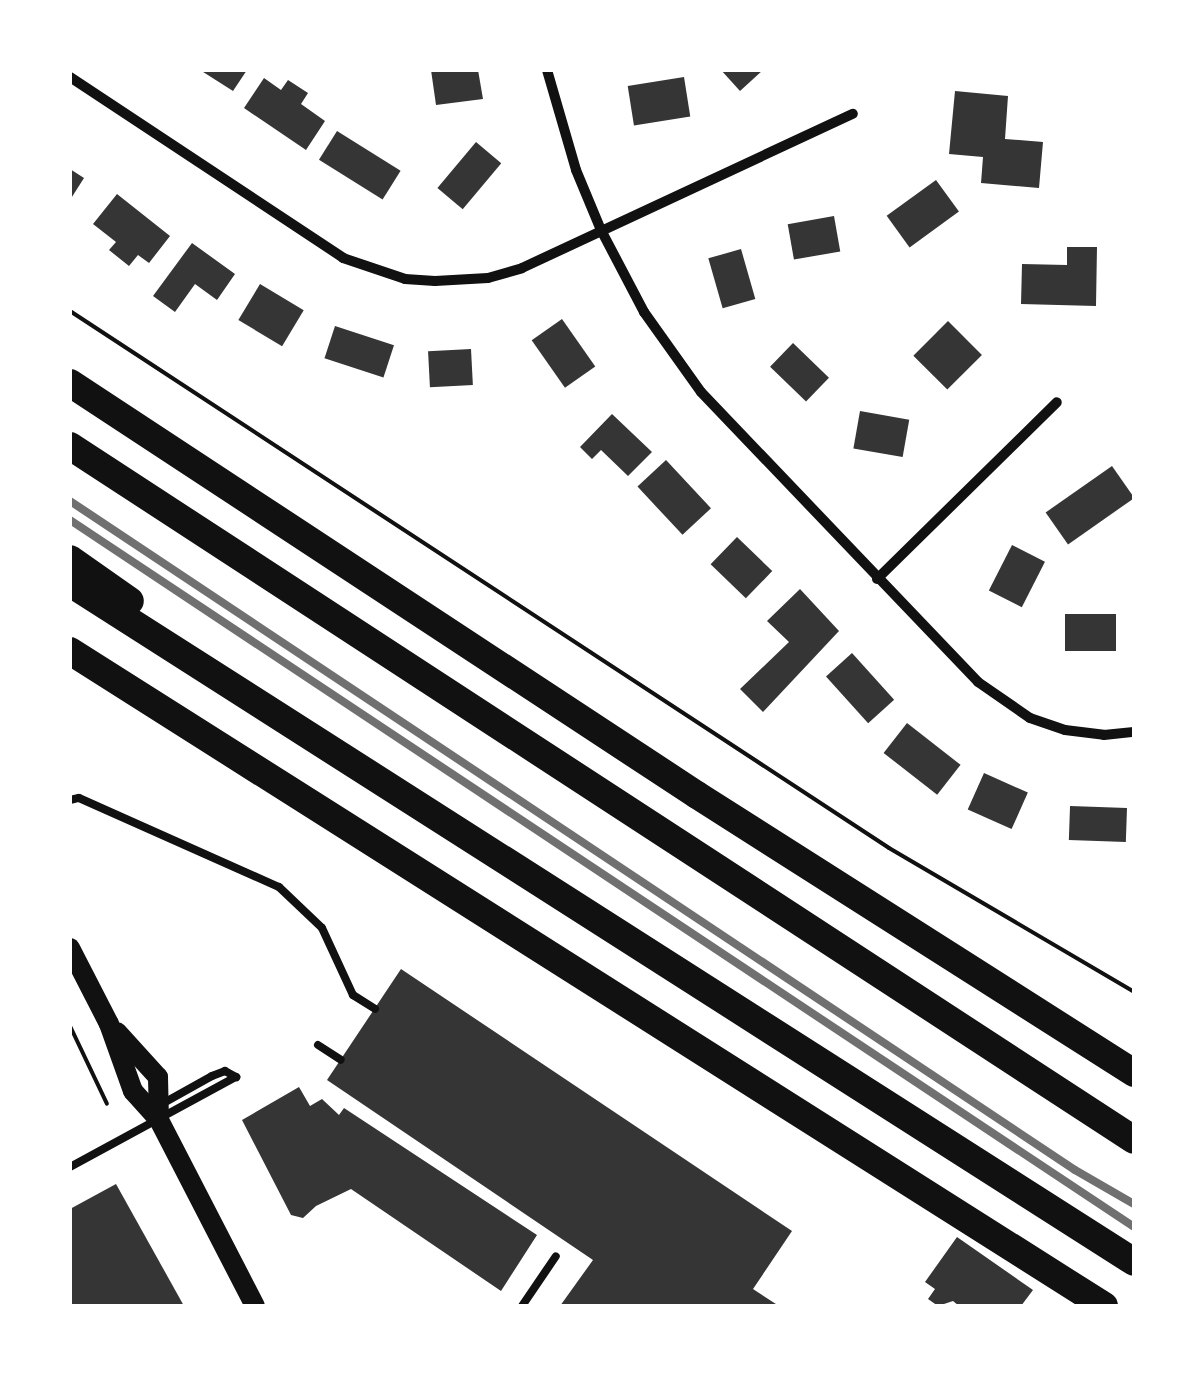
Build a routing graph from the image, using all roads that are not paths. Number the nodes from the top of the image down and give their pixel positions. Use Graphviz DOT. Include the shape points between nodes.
graph roads {
  1 [pos="548,70"];
  2 [pos="70,76"];
  3 [pos="853,114"];
  4 [pos="601,230"];
  5 [pos="70,383"];
  6 [pos="1057,402"];
  7 [pos="70,446"];
  8 [pos="70,559"];
  9 [pos="877,579"];
  10 [pos="70,584"];
  11 [pos="70,651"];
  12 [pos="1134,732"];
  13 [pos="70,800"];
  14 [pos="453,826"];
  15 [pos="70,948"];
  16 [pos="375,1008"];
  17 [pos="318,1046"];
  18 [pos="341,1060"];
  19 [pos="1134,1073"];
  20 [pos="156,1112"];
  21 [pos="1134,1140"];
  22 [pos="70,1167"];
  23 [pos="556,1256"];
  24 [pos="1134,1262"];
  25 [pos="255,1306"];
  26 [pos="522,1306"];
  27 [pos="1104,1306"];
  1 -- 4 [label="street"];
  2 -- 4 [label="street" via="363,267 420,280 488,278"];
  3 -- 4 [label="street"];
  4 -- 9 [label="street" via="644,312 701,392"];
  5 -- 19 [label="highway"];
  6 -- 9 [label="street"];
  7 -- 21 [label="highway"];
  8 -- 14 [label="highway"];
  9 -- 12 [label="street" via="948,654 1008,704 1065,730"];
  10 -- 14 [label="highway"];
  11 -- 27 [label="highway"];
  13 -- 16 [label="lane" via="80,798 279,887 322,928 353,995"];
  14 -- 24 [label="highway"];
  15 -- 20 [label="main road" via="110,1024 134,1091"];
  17 -- 18 [label="lane"];
  20 -- 20 [label="lane" via="236,1077 226,1071 212,1076"];
  20 -- 22 [label="lane"];
  20 -- 25 [label="main road"];
  23 -- 26 [label="lane"];
}
